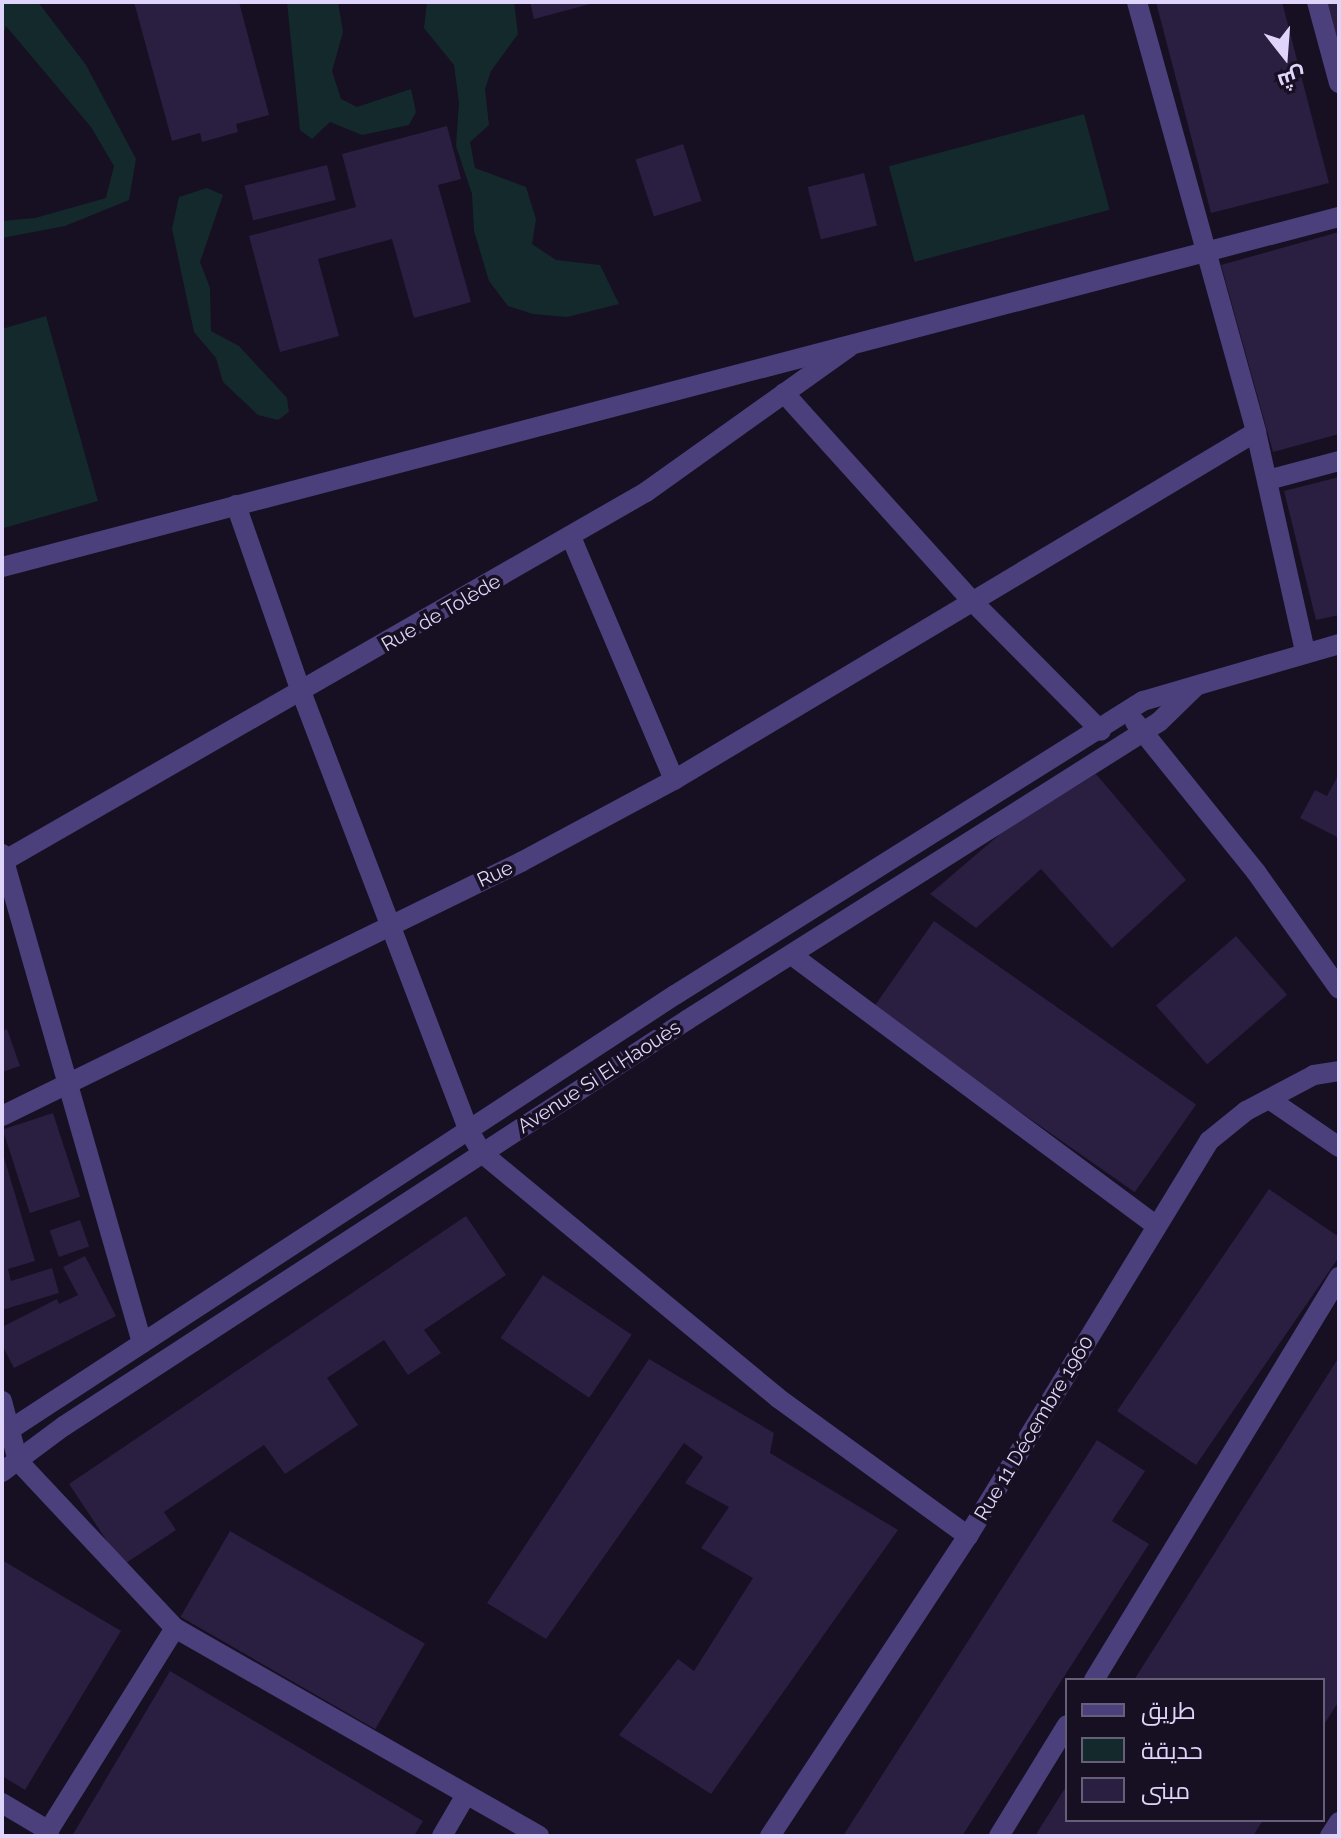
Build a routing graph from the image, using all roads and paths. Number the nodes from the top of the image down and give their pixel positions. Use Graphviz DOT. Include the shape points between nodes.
graph roads {
  1 [pos="1137,2"];
  2 [pos="1317,2"];
  3 [pos="1339,83"];
  4 [pos="1339,217"];
  5 [pos="1207,247"];
  6 [pos="863,338"];
  7 [pos="784,393"];
  8 [pos="1256,432"];
  9 [pos="1339,461"];
  10 [pos="1268,480"];
  11 [pos="236,505"];
  12 [pos="571,537"];
  13 [pos="2,567"];
  14 [pos="974,603"];
  15 [pos="1339,644"];
  16 [pos="1305,652"];
  17 [pos="1196,686"];
  18 [pos="302,694"];
  19 [pos="1127,711"];
  20 [pos="1101,731"];
  21 [pos="1142,733"];
  22 [pos="674,780"];
  23 [pos="3,859"];
  24 [pos="389,924"];
  25 [pos="793,956"];
  26 [pos="1339,989"];
  27 [pos="1339,1071"];
  28 [pos="67,1086"];
  29 [pos="1269,1099"];
  30 [pos="2,1116"];
  31 [pos="468,1129"];
  32 [pos="1339,1147"];
  33 [pos="482,1153"];
  34 [pos="1157,1226"];
  35 [pos="1339,1277"];
  36 [pos="142,1343"];
  37 [pos="2,1401"];
  38 [pos="6,1433"];
  39 [pos="10,1466"];
  40 [pos="968,1536"];
  41 [pos="175,1628"];
  42 [pos="1095,1678"];
  43 [pos="1065,1728"];
  44 [pos="466,1795"];
  45 [pos="2,1803"];
  46 [pos="1339,1822"];
  47 [pos="47,1833"];
  48 [pos="442,1836"];
  49 [pos="539,1836"];
  50 [pos="770,1836"];
  51 [pos="999,1836"];
  52 [pos="1330,1836"];
  1 -- 5 [label="street"];
  2 -- 3 [label="street"];
  4 -- 5 [label="street"];
  5 -- 6 [label="street"];
  5 -- 8 [label="street"];
  6 -- 7 [label="street, Rue de Tolède"];
  6 -- 11 [label="street"];
  7 -- 12 [label="street, Rue de Tolède" via="690,463"];
  7 -- 14 [label="street"];
  8 -- 10 [label="street"];
  8 -- 14 [label="street, Rue"];
  9 -- 10 [label="street"];
  10 -- 16 [label="street"];
  11 -- 13 [label="street"];
  11 -- 18 [label="street"];
  12 -- 18 [label="street, Rue de Tolède"];
  12 -- 22 [label="street"];
  14 -- 20 [label="street"];
  14 -- 22 [label="street, Rue"];
  15 -- 16 [label="street, Avenue Si El Haouès"];
  16 -- 17 [label="street, Avenue Si El Haouès"];
  17 -- 19 [label="street, Avenue Si El Haouès"];
  17 -- 21 [label="street, Avenue Si El Haouès"];
  18 -- 23 [label="street, Rue de Tolède"];
  18 -- 24 [label="street"];
  19 -- 20 [label="street, Avenue Si El Haouès"];
  19 -- 21 [label="street"];
  20 -- 31 [label="street, Avenue Si El Haouès"];
  21 -- 25 [label="street, Avenue Si El Haouès"];
  21 -- 26 [label="street" via="1256,872"];
  22 -- 24 [label="street, Rue" via="521,862"];
  23 -- 28 [label="street"];
  24 -- 28 [label="street, Rue"];
  24 -- 31 [label="street"];
  25 -- 33 [label="street, Avenue Si El Haouès"];
  25 -- 34 [label="street"];
  27 -- 29 [label="street, Rue 11 Décembre 1960" via="1314,1075"];
  28 -- 30 [label="street, Rue"];
  28 -- 36 [label="street"];
  29 -- 32 [label="street"];
  29 -- 34 [label="street, Rue 11 Décembre 1960" via="1209,1141"];
  31 -- 33 [label="street"];
  31 -- 36 [label="street, Avenue Si El Haouès"];
  33 -- 39 [label="street, Avenue Si El Haouès"];
  33 -- 40 [label="street" via="778,1398"];
  34 -- 40 [label="street, Rue 11 Décembre 1960"];
  35 -- 42 [label="street"];
  36 -- 38 [label="street, Avenue Si El Haouès"];
  37 -- 38 [label="street"];
  38 -- 39 [label="street"];
  39 -- 41 [label="street"];
  40 -- 50 [label="street, Rue 11 Décembre 1960"];
  41 -- 44 [label="street"];
  41 -- 47 [label="street"];
  43 -- 51 [label="street"];
  44 -- 48 [label="street"];
  44 -- 49 [label="street"];
  45 -- 47 [label="street"];
  46 -- 52 [label="street"];
}
